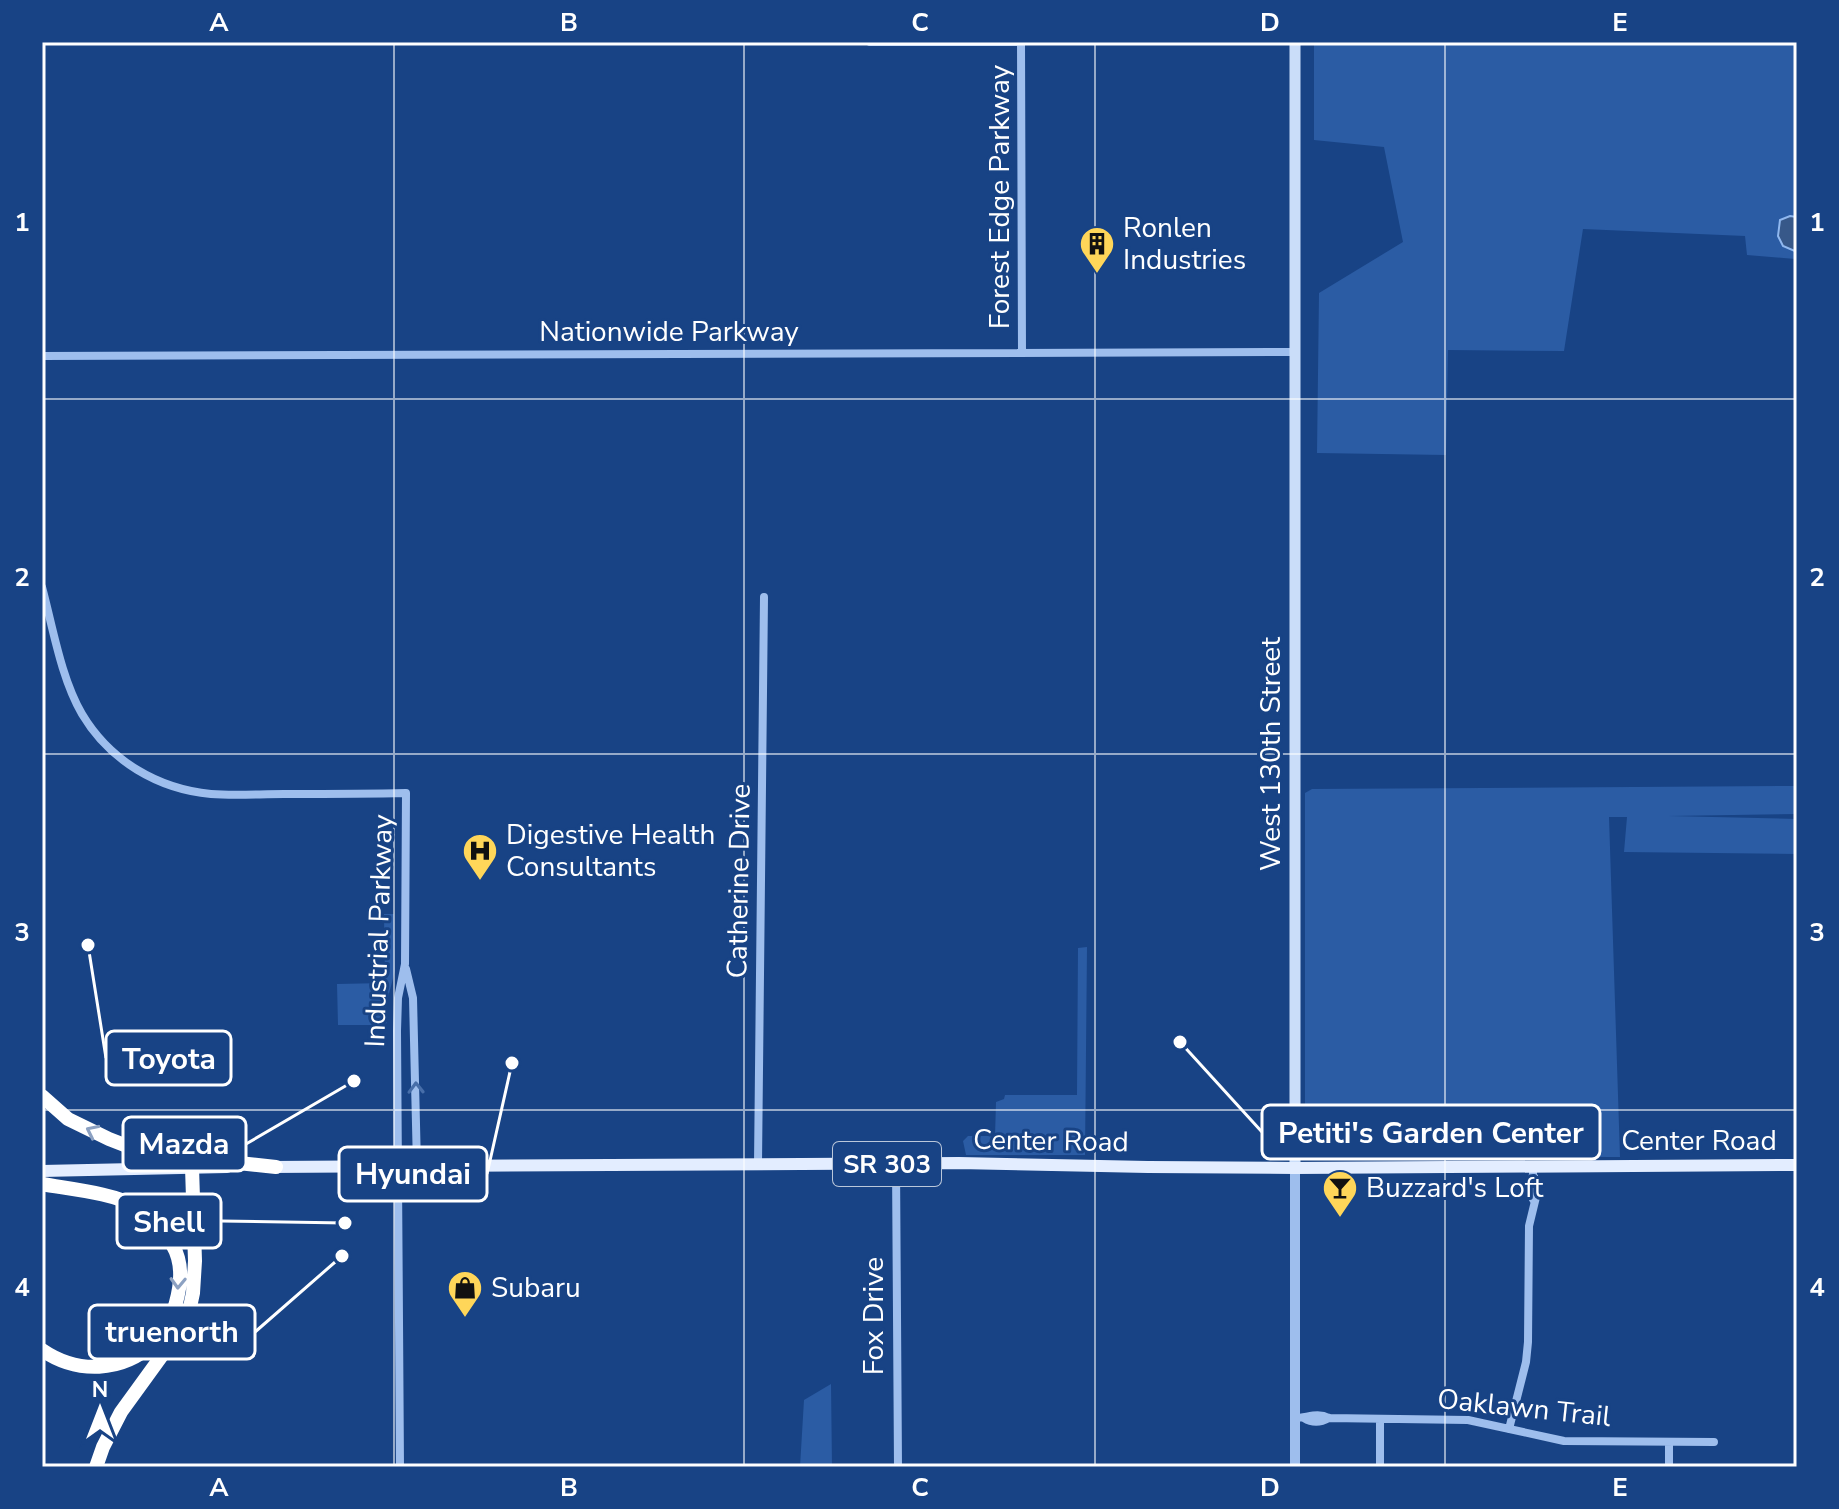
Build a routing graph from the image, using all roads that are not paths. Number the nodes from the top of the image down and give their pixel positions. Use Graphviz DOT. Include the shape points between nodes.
graph roads {
  1 [pos="870,42"];
  2 [pos="1021,42"];
  3 [pos="1295,42"];
  4 [pos="1296,352"];
  5 [pos="1022,353"];
  6 [pos="42,356"];
  7 [pos="42,587"];
  8 [pos="764,597"];
  9 [pos="405,964"];
  10 [pos="42,1096"];
  11 [pos="758,1164"];
  12 [pos="896,1164"];
  13 [pos="1797,1165"];
  14 [pos="397,1166"];
  15 [pos="417,1166"];
  16 [pos="192,1167"];
  17 [pos="276,1167"];
  18 [pos="1295,1168"];
  19 [pos="42,1171"];
  20 [pos="1533,1171"];
  21 [pos="65,1172"];
  22 [pos="42,1177"];
  23 [pos="42,1184"];
  24 [pos="42,1350"];
  25 [pos="1299,1418"];
  26 [pos="1380,1419"];
  27 [pos="1509,1429"];
  28 [pos="1669,1442"];
  29 [pos="1714,1442"];
  30 [pos="96,1467"];
  31 [pos="400,1467"];
  32 [pos="898,1467"];
  33 [pos="1295,1467"];
  34 [pos="1380,1467"];
  35 [pos="1669,1467"];
  1 -- 2 [label="street"];
  2 -- 5 [label="street, Forest Edge Parkway"];
  3 -- 4 [label="main road, West 130th Street"];
  4 -- 5 [label="street, Nationwide Parkway"];
  4 -- 18 [label="main road, West 130th Street"];
  5 -- 6 [label="street, Nationwide Parkway"];
  7 -- 9 [label="street, Industrial Parkway" via="78,707 101,741 142,773 173,787 211,794 406,793"];
  8 -- 11 [label="street, Catherine Drive"];
  9 -- 14 [label="street, Industrial Parkway" via="398,998"];
  15 -- 9 [label="street, one-way" via="413,998"];
  17 -- 10 [label="highway, one-way" via="145,1153 68,1119"];
  11 -- 12 [label="main road, Center Road / SR 303"];
  11 -- 15 [label="main road, Center Road / SR 303"];
  12 -- 18 [label="main road, Center Road / SR 303"];
  12 -- 32 [label="street, Fox Drive"];
  13 -- 20 [label="main road, Center Road / SR 303"];
  14 -- 15 [label="main road, Center Road / SR 303"];
  14 -- 17 [label="main road, Center Road / SR 303"];
  14 -- 31 [label="street, Industrial Parkway"];
  16 -- 17 [label="main road, Center Road / SR 303"];
  16 -- 21 [label="main road, Center Road / SR 303"];
  16 -- 30 [label="highway" via="195,1261 187,1321 121,1412"];
  18 -- 20 [label="main road, Center Road / SR 303"];
  18 -- 25 [label="street, West 130th Street"];
  19 -- 21 [label="main road, Center Road / SR 303"];
  20 -- 27 [label="street" via="1527,1353"];
  21 -- 22 [label="main road, Center Road / SR 303"];
  23 -- 24 [label="highway, one-way" via="136,1206 163,1230 178,1259 179,1293 155,1343 129,1360 96,1369"];
  25 -- 26 [label="street, Oaklawn Trail"];
  25 -- 33 [label="street, West 130th Street"];
  26 -- 27 [label="street, Oaklawn Trail" via="1468,1420"];
  26 -- 34 [label="street"];
  27 -- 28 [label="street, Oaklawn Trail" via="1564,1441"];
  28 -- 29 [label="street, Oaklawn Trail"];
  28 -- 35 [label="street"];
}
